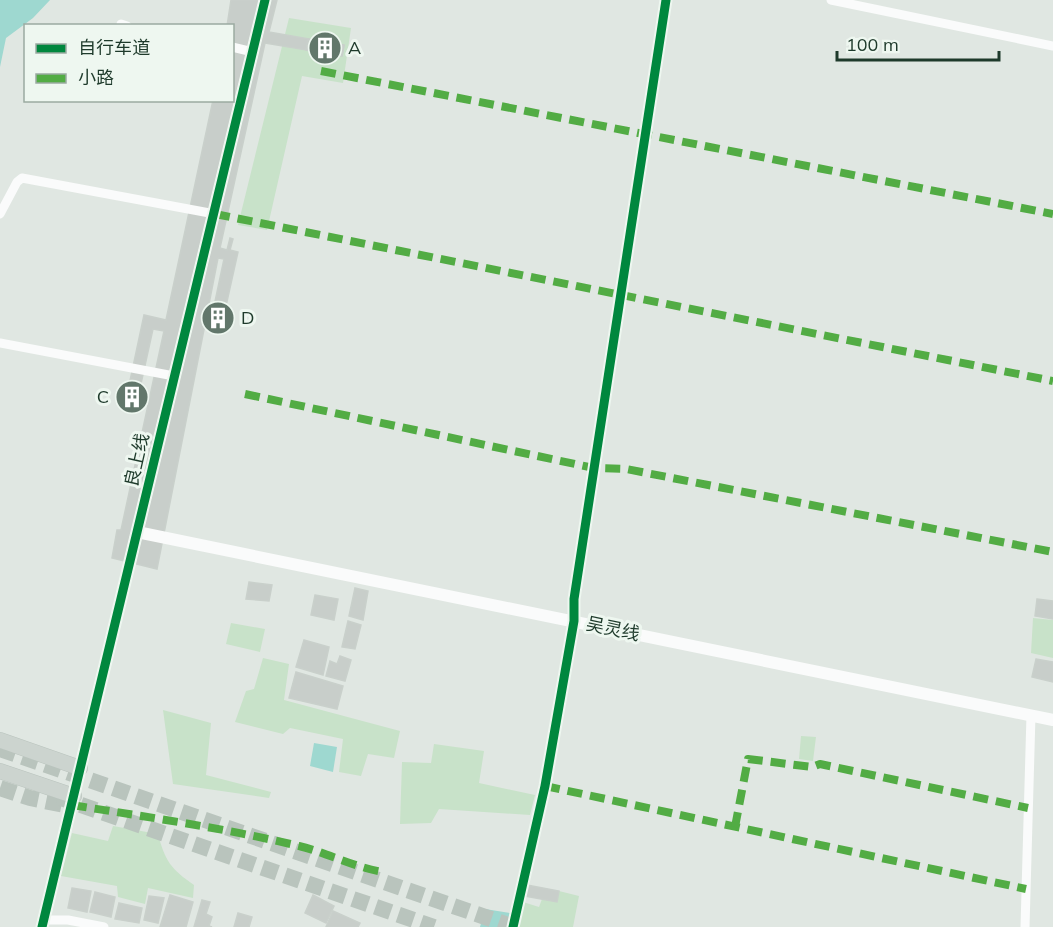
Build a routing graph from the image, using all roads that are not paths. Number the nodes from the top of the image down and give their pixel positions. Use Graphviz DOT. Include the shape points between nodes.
graph roads {
  1 [pos="265,0"];
  2 [pos="666,0"];
  3 [pos="835,0"];
  4 [pos="1053,46"];
  5 [pos="234,48"];
  6 [pos="253,52"];
  7 [pos="0,214"];
  8 [pos="214,214"];
  9 [pos="0,343"];
  10 [pos="174,376"];
  11 [pos="137,532"];
  12 [pos="574,621"];
  13 [pos="1031,716"];
  14 [pos="1053,720"];
  15 [pos="0,740"];
  16 [pos="80,768"];
  17 [pos="0,771"];
  18 [pos="74,796"];
  19 [pos="43,924"];
  20 [pos="104,927"];
  21 [pos="513,927"];
  22 [pos="1025,927"];
  1 -- 6 [label="street, 良上线"];
  2 -- 12 [label="street" via="574,599"];
  3 -- 4 [label="street"];
  5 -- 6 [label="street"];
  6 -- 8 [label="street, 良上线"];
  7 -- 8 [label="street" via="16,182 22,178"];
  8 -- 10 [label="street, 良上线"];
  9 -- 10 [label="street"];
  10 -- 11 [label="street, 良上线"];
  11 -- 12 [label="street, 吴灵线"];
  11 -- 18 [label="street, 良上线"];
  12 -- 13 [label="street, 吴灵线"];
  12 -- 21 [label="street" via="545,786"];
  13 -- 14 [label="street, 吴灵线"];
  13 -- 22 [label="street"];
  15 -- 16 [label="main road"];
  17 -- 18 [label="main road"];
  18 -- 19 [label="street, 良上线"];
  19 -- 20 [label="street" via="68,920"];
}
